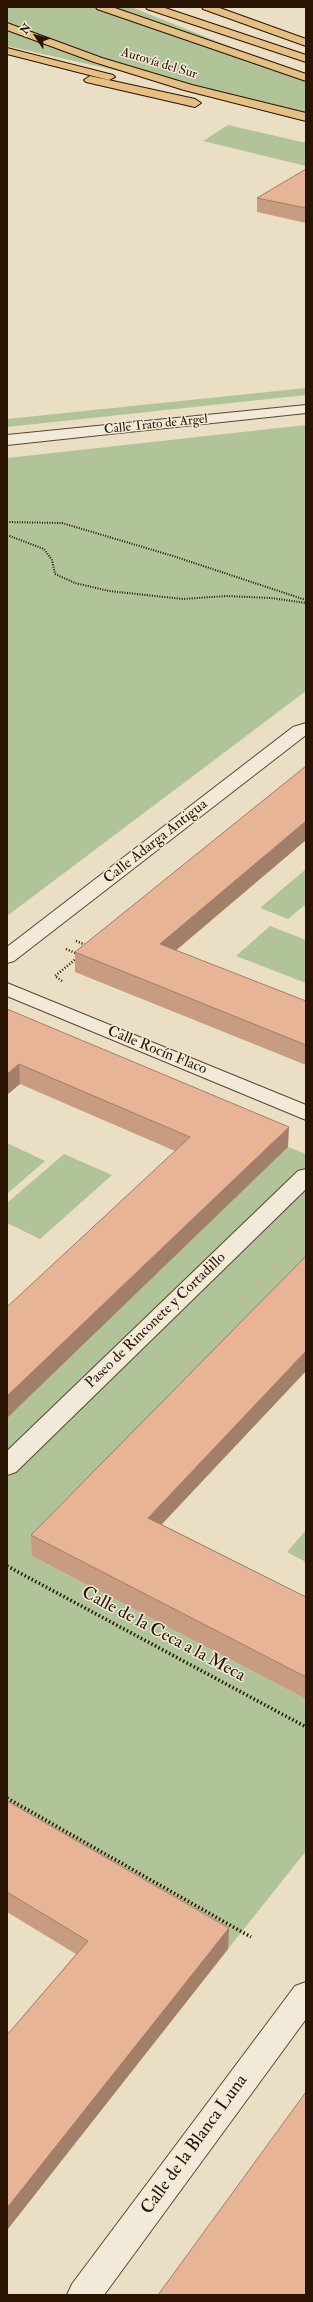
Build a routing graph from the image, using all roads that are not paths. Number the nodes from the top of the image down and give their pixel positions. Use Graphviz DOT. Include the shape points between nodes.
graph roads {
  1 [pos="101,7"];
  2 [pos="151,7"];
  3 [pos="207,7"];
  4 [pos="7,26"];
  5 [pos="306,43"];
  6 [pos="7,51"];
  7 [pos="306,60"];
  8 [pos="7,61"];
  9 [pos="306,78"];
  10 [pos="207,106"];
  11 [pos="230,111"];
  12 [pos="306,117"];
  13 [pos="306,127"];
  14 [pos="306,409"];
  15 [pos="7,440"];
  16 [pos="306,728"];
  17 [pos="7,957"];
  18 [pos="7,989"];
  19 [pos="306,1113"];
  20 [pos="306,1176"];
  21 [pos="7,1466"];
  22 [pos="306,1995"];
  23 [pos="84,2295"];
  1 -- 9 [label="highway"];
  2 -- 7 [label="highway"];
  3 -- 5 [label="highway"];
  4 -- 12 [label="highway, Autovía del Sur" via="98,60 166,81"];
  6 -- 13 [label="highway"];
  8 -- 10 [label="highway"];
  11 -- 13 [label="highway"];
  14 -- 15 [label="street, Calle Trato de Argel"];
  16 -- 17 [label="street, Calle Adarga Antigua"];
  18 -- 19 [label="street, Calle Rocín Flaco"];
  20 -- 21 [label="street, Paseo de Rinconete y Cortadillo"];
  22 -- 23 [label="street, Calle de la Blanca Luna"];
}
